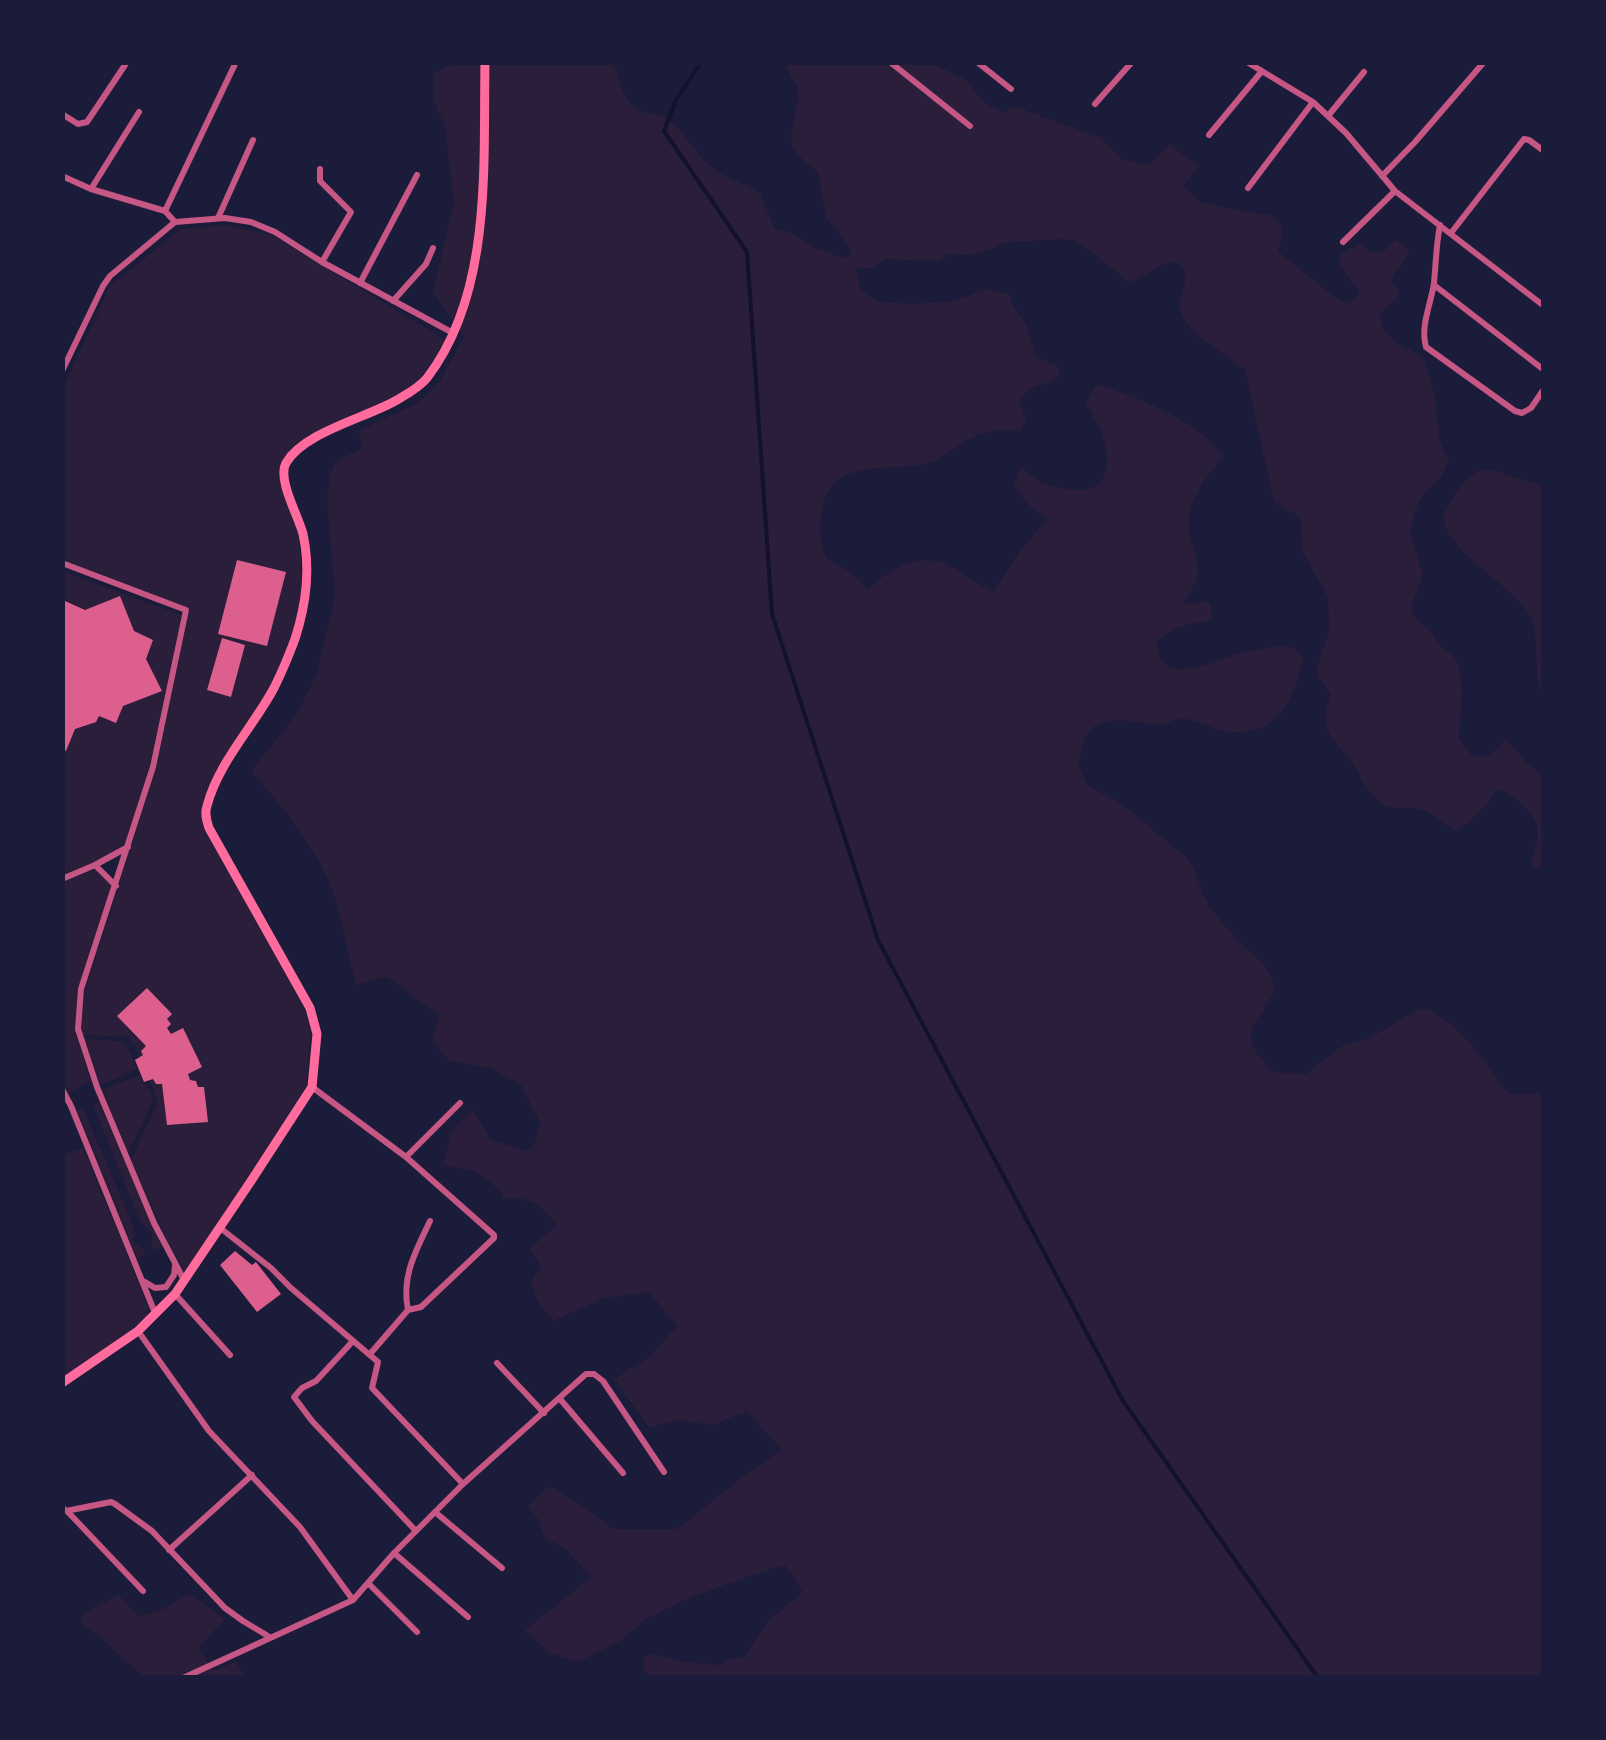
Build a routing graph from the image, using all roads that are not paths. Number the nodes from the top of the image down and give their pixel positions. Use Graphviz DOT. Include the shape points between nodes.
graph roads {
  1 [pos="127,62"];
  2 [pos="236,62"];
  3 [pos="485,62"];
  4 [pos="890,62"];
  5 [pos="977,62"];
  6 [pos="1132,62"];
  7 [pos="1484,62"];
  8 [pos="1249,63"];
  9 [pos="1262,71"];
  10 [pos="1364,72"];
  11 [pos="1011,89"];
  12 [pos="1313,102"];
  13 [pos="1095,104"];
  14 [pos="139,112"];
  15 [pos="62,114"];
  16 [pos="1328,116"];
  17 [pos="970,126"];
  18 [pos="1210,135"];
  19 [pos="254,140"];
  20 [pos="1544,152"];
  21 [pos="320,169"];
  22 [pos="417,175"];
  23 [pos="62,176"];
  24 [pos="1382,176"];
  25 [pos="91,188"];
  26 [pos="1248,188"];
  27 [pos="1395,191"];
  28 [pos="165,211"];
  29 [pos="218,218"];
  30 [pos="175,222"];
  31 [pos="1440,226"];
  32 [pos="1451,233"];
  33 [pos="1344,242"];
  34 [pos="433,248"];
  35 [pos="322,262"];
  36 [pos="360,282"];
  37 [pos="1434,285"];
  38 [pos="394,301"];
  39 [pos="1544,306"];
  40 [pos="453,333"];
  41 [pos="1544,370"];
  42 [pos="62,371"];
  43 [pos="1544,388"];
  44 [pos="62,563"];
  45 [pos="129,846"];
  46 [pos="95,866"];
  47 [pos="62,879"];
  48 [pos="116,886"];
  49 [pos="312,1087"];
  50 [pos="62,1089"];
  51 [pos="460,1103"];
  52 [pos="406,1157"];
  53 [pos="430,1221"];
  54 [pos="219,1228"];
  55 [pos="175,1265"];
  56 [pos="142,1280"];
  57 [pos="184,1281"];
  58 [pos="175,1294"];
  59 [pos="408,1310"];
  60 [pos="155,1314"];
  61 [pos="138,1331"];
  62 [pos="354,1341"];
  63 [pos="370,1354"];
  64 [pos="230,1355"];
  65 [pos="497,1363"];
  66 [pos="62,1383"];
  67 [pos="560,1398"];
  68 [pos="544,1413"];
  69 [pos="664,1472"];
  70 [pos="623,1473"];
  71 [pos="252,1474"];
  72 [pos="464,1484"];
  73 [pos="64,1509"];
  74 [pos="436,1512"];
  75 [pos="416,1531"];
  76 [pos="170,1550"];
  77 [pos="394,1553"];
  78 [pos="502,1568"];
  79 [pos="368,1584"];
  80 [pos="143,1590"];
  81 [pos="353,1600"];
  82 [pos="468,1617"];
  83 [pos="417,1632"];
  84 [pos="269,1636"];
  85 [pos="184,1678"];
  1 -- 15 [label="street" via="87,122"];
  2 -- 28 [label="street"];
  3 -- 40 [label="main road" via="482,204"];
  4 -- 17 [label="street"];
  5 -- 11 [label="street"];
  6 -- 13 [label="street"];
  7 -- 24 [label="street"];
  8 -- 9 [label="street"];
  9 -- 12 [label="street"];
  9 -- 18 [label="street"];
  10 -- 16 [label="street"];
  12 -- 16 [label="street"];
  12 -- 26 [label="street"];
  14 -- 25 [label="street"];
  16 -- 24 [label="street"];
  19 -- 29 [label="street"];
  20 -- 32 [label="street" via="1524,139"];
  21 -- 35 [label="street" via="320,181 351,212"];
  22 -- 36 [label="street"];
  23 -- 25 [label="street"];
  24 -- 27 [label="street"];
  25 -- 28 [label="street"];
  27 -- 31 [label="street"];
  27 -- 33 [label="street"];
  28 -- 30 [label="street"];
  29 -- 30 [label="street"];
  29 -- 35 [label="street" via="239,218 275,232"];
  30 -- 42 [label="street" via="110,276"];
  31 -- 32 [label="street"];
  31 -- 37 [label="street"];
  32 -- 39 [label="street"];
  34 -- 38 [label="street"];
  35 -- 36 [label="street"];
  36 -- 38 [label="street"];
  37 -- 41 [label="street"];
  37 -- 43 [label="street" via="1426,347 1510,409 1531,408"];
  38 -- 40 [label="street"];
  40 -- 49 [label="main road" via="416,388 305,444 288,460 282,476 307,568 299,625 274,688 206,807 209,828 310,1008 317,1034"];
  44 -- 45 [label="street" via="186,610 154,767"];
  45 -- 46 [label="street"];
  45 -- 48 [label="street"];
  46 -- 47 [label="street"];
  46 -- 48 [label="street"];
  48 -- 55 [label="street" via="81,990 78,1029"];
  49 -- 52 [label="street"];
  49 -- 54 [label="main road"];
  50 -- 56 [label="street"];
  51 -- 52 [label="street"];
  52 -- 59 [label="street" via="494,1235 422,1307"];
  53 -- 59 [label="street" via="406,1283"];
  54 -- 57 [label="main road"];
  54 -- 62 [label="street"];
  55 -- 56 [label="street" via="166,1287"];
  55 -- 57 [label="street"];
  56 -- 60 [label="street"];
  57 -- 58 [label="main road"];
  58 -- 60 [label="main road"];
  58 -- 64 [label="street"];
  59 -- 63 [label="street"];
  60 -- 61 [label="main road"];
  61 -- 66 [label="main road"];
  61 -- 71 [label="street" via="210,1431"];
  62 -- 63 [label="street"];
  62 -- 75 [label="street" via="294,1397"];
  63 -- 72 [label="street" via="378,1362 372,1388"];
  65 -- 68 [label="street"];
  67 -- 68 [label="street"];
  67 -- 69 [label="street" via="594,1374"];
  67 -- 70 [label="street"];
  68 -- 72 [label="street"];
  71 -- 76 [label="street"];
  71 -- 81 [label="street"];
  72 -- 74 [label="street"];
  73 -- 76 [label="street" via="111,1502"];
  73 -- 80 [label="street"];
  74 -- 75 [label="street"];
  74 -- 78 [label="street"];
  75 -- 77 [label="street"];
  76 -- 84 [label="street" via="242,1622"];
  77 -- 79 [label="street"];
  77 -- 82 [label="street"];
  79 -- 81 [label="street"];
  79 -- 83 [label="street"];
  81 -- 84 [label="street"];
  84 -- 85 [label="street"];
}
